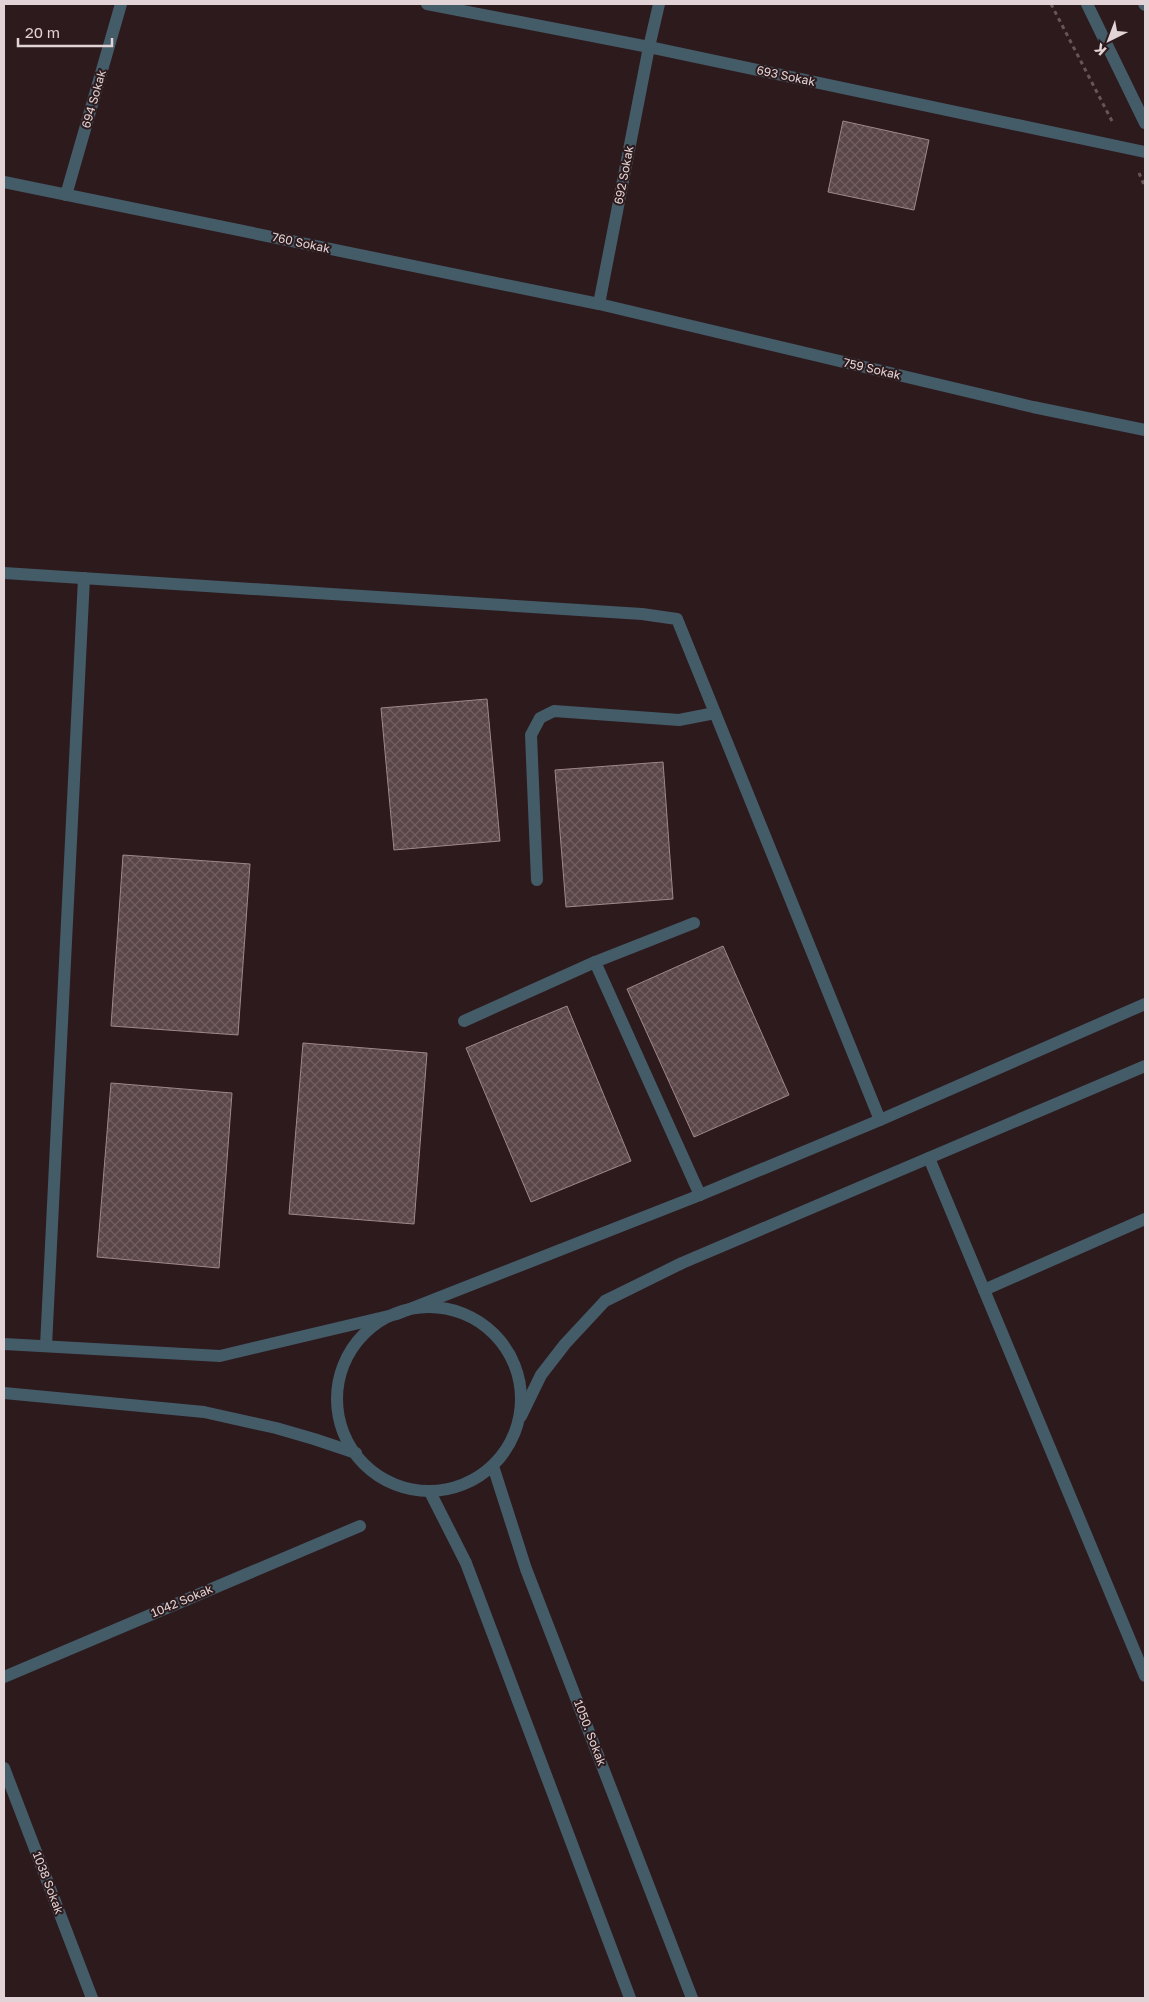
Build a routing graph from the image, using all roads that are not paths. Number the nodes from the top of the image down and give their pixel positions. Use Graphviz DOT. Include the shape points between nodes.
graph roads {
  1 [pos="121,4"];
  2 [pos="427,4"];
  3 [pos="659,4"];
  4 [pos="1087,4"];
  5 [pos="648,47"];
  6 [pos="1145,123"];
  7 [pos="1145,152"];
  8 [pos="4,182"];
  9 [pos="66,195"];
  10 [pos="599,304"];
  11 [pos="1145,430"];
  12 [pos="4,573"];
  13 [pos="84,578"];
  14 [pos="715,713"];
  15 [pos="537,880"];
  16 [pos="694,923"];
  17 [pos="595,962"];
  18 [pos="1145,1004"];
  19 [pos="464,1021"];
  20 [pos="1145,1066"];
  21 [pos="880,1120"];
  22 [pos="929,1158"];
  23 [pos="700,1196"];
  24 [pos="1145,1218"];
  25 [pos="984,1290"];
  26 [pos="397,1314"];
  27 [pos="4,1344"];
  28 [pos="46,1346"];
  29 [pos="4,1393"];
  30 [pos="521,1416"];
  31 [pos="356,1454"];
  32 [pos="493,1466"];
  33 [pos="430,1492"];
  34 [pos="360,1526"];
  35 [pos="4,1676"];
  36 [pos="1145,1676"];
  37 [pos="4,1768"];
  38 [pos="92,1998"];
  39 [pos="630,1998"];
  40 [pos="692,1998"];
  1 -- 9 [label="street, 694 Sokak"];
  2 -- 5 [label="street, 693 Sokak"];
  3 -- 5 [label="street, 692 Sokak"];
  4 -- 6 [label="street"];
  5 -- 7 [label="street, 693 Sokak"];
  5 -- 10 [label="street, 692 Sokak"];
  8 -- 9 [label="street, 760 Sokak"];
  9 -- 10 [label="street, 760 Sokak"];
  10 -- 11 [label="street, 759 Sokak" via="1034,408"];
  12 -- 13 [label="street"];
  13 -- 14 [label="street" via="677,618"];
  13 -- 28 [label="street"];
  14 -- 15 [label="street" via="679,720 554,711 540,718 531,735"];
  14 -- 21 [label="street"];
  16 -- 17 [label="street"];
  17 -- 19 [label="street"];
  17 -- 23 [label="street"];
  18 -- 21 [label="street"];
  20 -- 22 [label="street"];
  21 -- 23 [label="street"];
  22 -- 25 [label="street"];
  22 -- 30 [label="street" via="682,1263 605,1301 541,1375"];
  23 -- 26 [label="street"];
  24 -- 25 [label="street"];
  25 -- 36 [label="street"];
  26 -- 28 [label="street" via="220,1356"];
  26 -- 30 [label="street" via="410,1308 439,1307 468,1315 492,1331 510,1354 521,1384"];
  26 -- 31 [label="street" via="383,1319 360,1337 344,1362 337,1390 339,1419 349,1446"];
  27 -- 28 [label="street"];
  29 -- 31 [label="street" via="204,1412 276,1428"];
  30 -- 32 [label="street" via="510,1446"];
  31 -- 33 [label="street" via="370,1470 398,1487"];
  32 -- 33 [label="street" via="461,1486"];
  32 -- 40 [label="street, 1050. Sokak" via="526,1569"];
  33 -- 39 [label="street" via="466,1563"];
  34 -- 35 [label="street, 1042 Sokak"];
  37 -- 38 [label="street, 1038 Sokak"];
}
